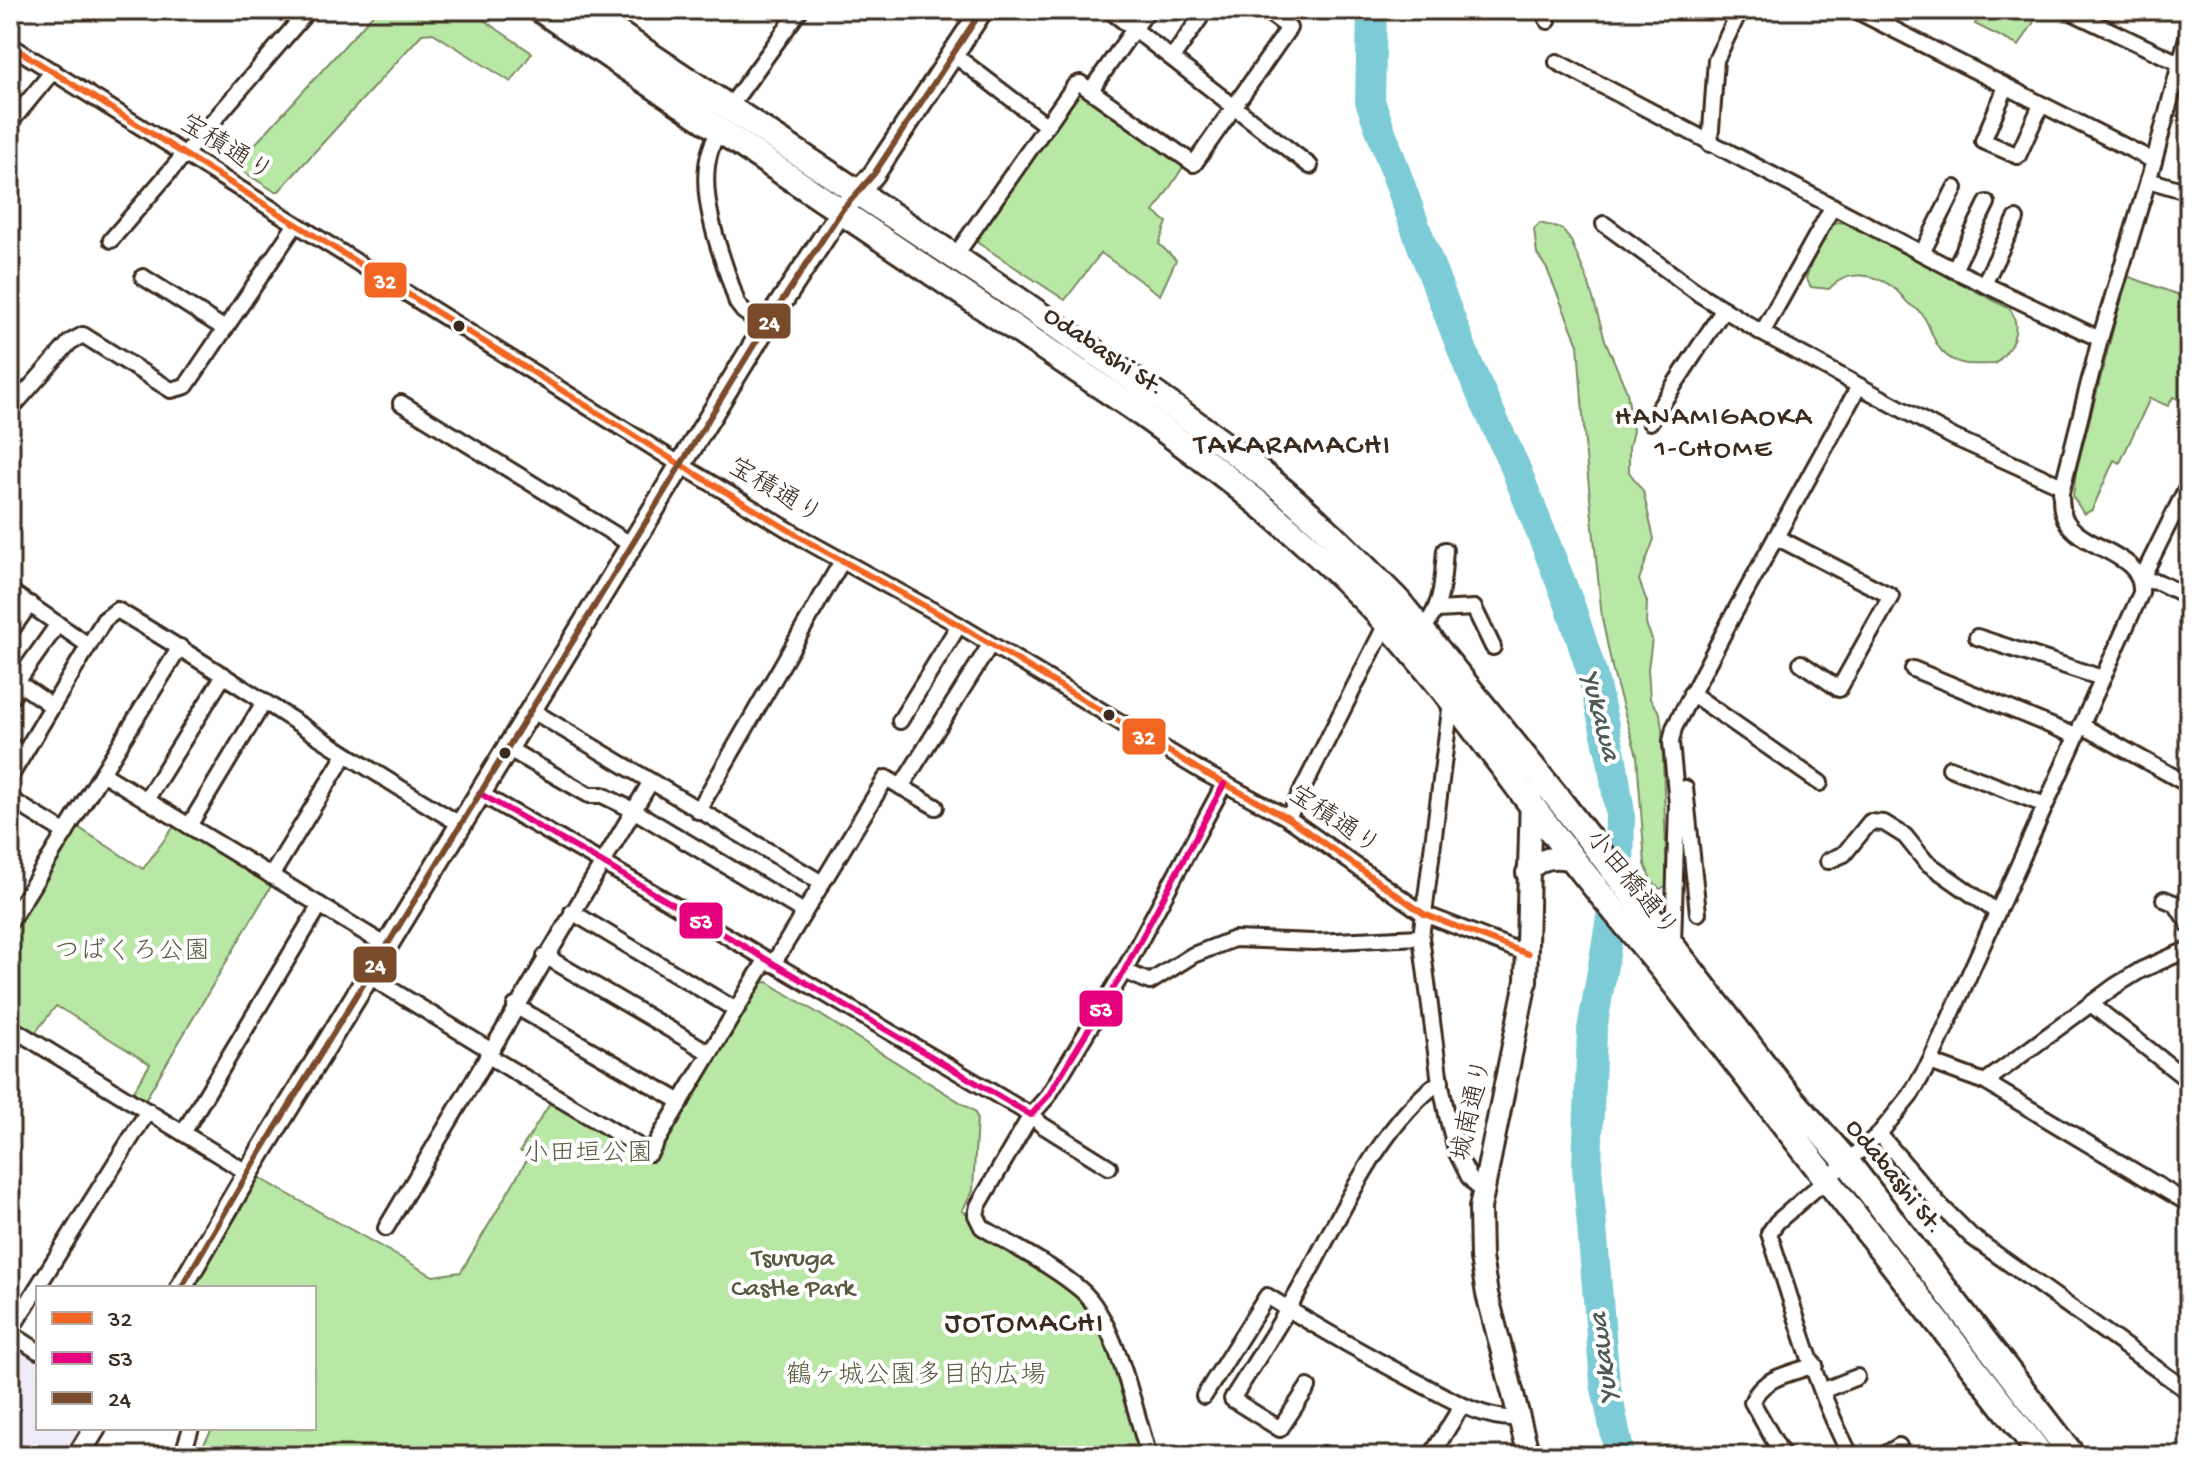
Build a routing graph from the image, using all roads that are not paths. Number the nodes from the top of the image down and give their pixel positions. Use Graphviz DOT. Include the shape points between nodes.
graph roads {
  1 [pos="541,10"];
  2 [pos="583,10"];
  3 [pos="800,10"];
  4 [pos="982,10"];
  5 [pos="1109,10"];
  6 [pos="1148,10"];
  7 [pos="1190,10"];
  8 [pos="1265,10"];
  9 [pos="1740,10"];
  10 [pos="1855,10"];
  11 [pos="2067,10"];
  12 [pos="306,13"];
  13 [pos="1134,29"];
  14 [pos="2189,30"];
  15 [pos="10,45"];
  16 [pos="953,54"];
  17 [pos="1173,57"];
  18 [pos="1557,62"];
  19 [pos="2179,63"];
  20 [pos="53,71"];
  21 [pos="2006,87"];
  22 [pos="1091,90"];
  23 [pos="2041,105"];
  24 [pos="1234,106"];
  25 [pos="724,119"];
  26 [pos="10,123"];
  27 [pos="1047,126"];
  28 [pos="1710,144"];
  29 [pos="186,154"];
  30 [pos="2154,161"];
  31 [pos="1310,166"];
  32 [pos="2148,180"];
  33 [pos="1955,188"];
  34 [pos="859,192"];
  35 [pos="2189,192"];
  36 [pos="1987,203"];
  37 [pos="1833,206"];
  38 [pos="842,210"];
  39 [pos="2016,219"];
  40 [pos="296,224"];
  41 [pos="1604,224"];
  42 [pos="111,240"];
  43 [pos="1922,253"];
  44 [pos="955,256"];
  45 [pos="1954,270"];
  46 [pos="143,277"];
  47 [pos="1984,284"];
  48 [pos="1724,309"];
  49 [pos="765,327"];
  50 [pos="225,329"];
  51 [pos="1762,333"];
  52 [pos="2100,339"];
  53 [pos="1859,386"];
  54 [pos="401,403"];
  55 [pos="10,410"];
  56 [pos="1650,422"];
  57 [pos="681,465"];
  58 [pos="2189,483"];
  59 [pos="2062,486"];
  60 [pos="1776,537"];
  61 [pos="632,545"];
  62 [pos="1445,550"];
  63 [pos="842,561"];
  64 [pos="2141,580"];
  65 [pos="10,591"];
  66 [pos="2189,597"];
  67 [pos="30,604"];
  68 [pos="1436,610"];
  69 [pos="58,624"];
  70 [pos="1386,624"];
  71 [pos="959,625"];
  72 [pos="1422,631"];
  73 [pos="10,632"];
  74 [pos="1977,637"];
  75 [pos="88,645"];
  76 [pos="990,645"];
  77 [pos="180,647"];
  78 [pos="1493,647"];
  79 [pos="1801,663"];
  80 [pos="1913,669"];
  81 [pos="224,675"];
  82 [pos="2102,678"];
  83 [pos="16,681"];
  84 [pos="1691,693"];
  85 [pos="10,699"];
  86 [pos="264,702"];
  87 [pos="1451,702"];
  88 [pos="52,706"];
  89 [pos="531,710"];
  90 [pos="900,721"];
  91 [pos="2078,730"];
  92 [pos="1673,733"];
  93 [pos="10,745"];
  94 [pos="507,748"];
  95 [pos="23,754"];
  96 [pos="345,755"];
  97 [pos="1950,768"];
  98 [pos="1534,770"];
  99 [pos="102,773"];
  100 [pos="10,777"];
  101 [pos="650,783"];
  102 [pos="1820,783"];
  103 [pos="1224,784"];
  104 [pos="2189,785"];
  105 [pos="901,787"];
  106 [pos="479,793"];
  107 [pos="10,799"];
  108 [pos="146,800"];
  109 [pos="1559,800"];
  110 [pos="1530,804"];
  111 [pos="2045,805"];
  112 [pos="936,807"];
  113 [pos="633,810"];
  114 [pos="698,811"];
  115 [pos="1288,818"];
  116 [pos="460,824"];
  117 [pos="189,826"];
  118 [pos="66,833"];
  119 [pos="1553,833"];
  120 [pos="1574,860"];
  121 [pos="1828,861"];
  122 [pos="601,862"];
  123 [pos="1527,873"];
  124 [pos="271,876"];
  125 [pos="822,883"];
  126 [pos="2164,899"];
  127 [pos="320,905"];
  128 [pos="572,912"];
  129 [pos="804,912"];
  130 [pos="1997,912"];
  131 [pos="1698,913"];
  132 [pos="1424,914"];
  133 [pos="10,922"];
  134 [pos="2189,925"];
  135 [pos="1421,937"];
  136 [pos="1670,941"];
  137 [pos="387,946"];
  138 [pos="2189,949"];
  139 [pos="1528,954"];
  140 [pos="545,956"];
  141 [pos="770,962"];
  142 [pos="1124,971"];
  143 [pos="1665,972"];
  144 [pos="369,976"];
  145 [pos="2092,1005"];
  146 [pos="515,1006"];
  147 [pos="736,1010"];
  148 [pos="10,1027"];
  149 [pos="489,1052"];
  150 [pos="710,1053"];
  151 [pos="1930,1062"];
  152 [pos="1441,1081"];
  153 [pos="2189,1081"];
  154 [pos="1985,1082"];
  155 [pos="681,1102"];
  156 [pos="148,1111"];
  157 [pos="1031,1115"];
  158 [pos="183,1133"];
  159 [pos="1879,1134"];
  160 [pos="1847,1162"];
  161 [pos="1109,1167"];
  162 [pos="248,1173"];
  163 [pos="1826,1180"];
  164 [pos="1482,1192"];
  165 [pos="2189,1204"];
  166 [pos="386,1228"];
  167 [pos="39,1286"];
  168 [pos="182,1286"];
  169 [pos="36,1290"];
  170 [pos="1289,1309"];
  171 [pos="10,1332"];
  172 [pos="36,1350"];
  173 [pos="1815,1365"];
  174 [pos="1857,1377"];
  175 [pos="1308,1387"];
  176 [pos="1824,1390"];
  177 [pos="2189,1392"];
  178 [pos="1204,1396"];
  179 [pos="1461,1407"];
  180 [pos="1519,1418"];
  181 [pos="94,1430"];
  182 [pos="190,1430"];
  183 [pos="1899,1446"];
  184 [pos="78,1456"];
  185 [pos="182,1456"];
  186 [pos="1149,1456"];
  187 [pos="1431,1456"];
  188 [pos="1529,1456"];
  189 [pos="1783,1456"];
  190 [pos="1851,1456"];
  191 [pos="1882,1456"];
  192 [pos="2042,1456"];
  193 [pos="2073,1456"];
  1 -- 25 [label="main road, Odabashi St."];
  2 -- 25 [label="main road, Odabashi St."];
  3 -- 25 [label="street"];
  4 -- 16 [label="street"];
  5 -- 13 [label="street"];
  6 -- 13 [label="street"];
  7 -- 17 [label="street" via="1200,18"];
  8 -- 24 [label="street" via="1289,28"];
  9 -- 28 [label="street" via="1716,60"];
  10 -- 21 [label="street"];
  11 -- 19 [label="street"];
  12 -- 29 [label="street"];
  13 -- 17 [label="street"];
  13 -- 22 [label="street"];
  14 -- 19 [label="street"];
  15 -- 20 [label="street, 宝積通り"];
  16 -- 27 [label="street"];
  16 -- 34 [label="street"];
  17 -- 24 [label="street"];
  18 -- 28 [label="street"];
  19 -- 30 [label="street"];
  20 -- 26 [label="street"];
  20 -- 29 [label="street, 宝積通り"];
  21 -- 23 [label="street"];
  21 -- 23 [label="street" via="1983,141 2018,156"];
  22 -- 24 [label="street" via="1194,164"];
  22 -- 27 [label="street" via="1075,85"];
  23 -- 30 [label="street"];
  24 -- 31 [label="street"];
  25 -- 34 [label="main road, Odabashi St."];
  25 -- 38 [label="main road, Odabashi St."];
  25 -- 49 [label="street" via="709,149 706,197 737,303"];
  27 -- 44 [label="street"];
  28 -- 37 [label="street"];
  29 -- 40 [label="street, 宝積通り"];
  29 -- 42 [label="street"];
  30 -- 32 [label="street"];
  32 -- 35 [label="street"];
  32 -- 52 [label="street"];
  33 -- 43 [label="street"];
  34 -- 38 [label="street"];
  34 -- 44 [label="main road, Odabashi St."];
  36 -- 45 [label="street"];
  37 -- 43 [label="street"];
  37 -- 51 [label="street"];
  38 -- 49 [label="street"];
  38 -- 70 [label="main road, Odabashi St." via="1204,458 1313,550"];
  39 -- 47 [label="street"];
  40 -- 50 [label="street"];
  40 -- 57 [label="street, 宝積通り"];
  41 -- 48 [label="street"];
  43 -- 45 [label="street"];
  44 -- 72 [label="main road, Odabashi St." via="1273,482 1371,574"];
  45 -- 47 [label="street"];
  46 -- 50 [label="street"];
  47 -- 52 [label="street"];
  48 -- 51 [label="street"];
  48 -- 56 [label="street"];
  49 -- 57 [label="street"];
  50 -- 55 [label="street" via="186,386 171,390 83,335 70,342"];
  51 -- 53 [label="street"];
  52 -- 59 [label="street"];
  53 -- 59 [label="street" via="1953,437"];
  53 -- 60 [label="street"];
  54 -- 61 [label="street"];
  57 -- 61 [label="street"];
  57 -- 63 [label="street, 宝積通り"];
  58 -- 64 [label="street"];
  59 -- 64 [label="street" via="2063,511 2070,525 2126,562"];
  60 -- 79 [label="street" via="1891,596 1839,689"];
  60 -- 84 [label="street"];
  61 -- 89 [label="street"];
  62 -- 68 [label="street"];
  63 -- 71 [label="street, 宝積通り"];
  63 -- 114 [label="street"];
  64 -- 66 [label="street"];
  64 -- 82 [label="street" via="2141,593"];
  65 -- 67 [label="street"];
  67 -- 69 [label="street"];
  67 -- 73 [label="street"];
  68 -- 72 [label="street"];
  68 -- 78 [label="street" via="1474,608"];
  69 -- 75 [label="street"];
  69 -- 83 [label="street"];
  70 -- 87 [label="main road, Odabashi St."];
  70 -- 115 [label="street"];
  71 -- 76 [label="street, 宝積通り"];
  71 -- 90 [label="street"];
  72 -- 98 [label="main road, Odabashi St."];
  74 -- 82 [label="street"];
  75 -- 77 [label="street" via="108,614 117,610"];
  75 -- 88 [label="street"];
  76 -- 103 [label="street, 宝積通り"];
  76 -- 105 [label="street"];
  77 -- 81 [label="street"];
  77 -- 99 [label="street"];
  80 -- 91 [label="street"];
  81 -- 86 [label="street"];
  81 -- 108 [label="street"];
  82 -- 91 [label="street"];
  83 -- 85 [label="street"];
  83 -- 88 [label="street"];
  84 -- 92 [label="street"];
  84 -- 102 [label="street"];
  86 -- 96 [label="street"];
  86 -- 117 [label="street"];
  87 -- 110 [label="main road, Odabashi St."];
  87 -- 132 [label="street"];
  88 -- 95 [label="street"];
  89 -- 94 [label="street"];
  89 -- 101 [label="street"];
  91 -- 104 [label="street"];
  91 -- 111 [label="street"];
  92 -- 131 [label="street" via="1679,734"];
  92 -- 136 [label="street" via="1677,804"];
  93 -- 95 [label="street"];
  94 -- 106 [label="street"];
  94 -- 113 [label="street" via="589,795 602,795"];
  95 -- 100 [label="street"];
  96 -- 116 [label="street"];
  96 -- 124 [label="street"];
  97 -- 111 [label="street"];
  98 -- 109 [label="main road, Odabashi St."];
  98 -- 110 [label="street, 城南通り"];
  99 -- 108 [label="street"];
  99 -- 118 [label="street"];
  101 -- 113 [label="street"];
  101 -- 114 [label="street"];
  103 -- 115 [label="street, 宝積通り"];
  103 -- 142 [label="street"];
  105 -- 112 [label="street"];
  105 -- 125 [label="street" via="886,778"];
  106 -- 116 [label="street"];
  106 -- 122 [label="street"];
  107 -- 118 [label="street"];
  108 -- 117 [label="street"];
  109 -- 136 [label="main road, 小田橋通り"];
  110 -- 119 [label="main road, Odabashi St."];
  110 -- 123 [label="street, 城南通り"];
  111 -- 130 [label="street"];
  113 -- 122 [label="street"];
  113 -- 129 [label="street"];
  114 -- 125 [label="street"];
  115 -- 132 [label="street, 宝積通り"];
  116 -- 137 [label="street"];
  117 -- 124 [label="street"];
  118 -- 133 [label="street"];
  119 -- 120 [label="main road, 小田橋通り"];
  120 -- 123 [label="street" via="1553,857 1537,862"];
  120 -- 143 [label="main road, 小田橋通り"];
  121 -- 130 [label="street" via="1844,854 1870,822 1884,823 1905,836 1926,862"];
  122 -- 128 [label="street"];
  122 -- 141 [label="street"];
  123 -- 139 [label="street, 城南通り"];
  124 -- 127 [label="street"];
  125 -- 129 [label="street"];
  126 -- 134 [label="street" via="2176,904"];
  127 -- 137 [label="street"];
  127 -- 158 [label="street"];
  128 -- 140 [label="street"];
  128 -- 147 [label="street"];
  129 -- 141 [label="street"];
  130 -- 151 [label="street"];
  132 -- 135 [label="street"];
  132 -- 139 [label="street, 宝積通り"];
  135 -- 142 [label="street" via="1234,939 1193,955 1150,982"];
  135 -- 152 [label="street"];
  136 -- 160 [label="main road, Odabashi St." via="1782,1088"];
  137 -- 144 [label="street"];
  138 -- 145 [label="street" via="2141,970"];
  139 -- 164 [label="street, 城南通り" via="1520,1018"];
  140 -- 146 [label="street"];
  140 -- 150 [label="street"];
  141 -- 147 [label="street"];
  141 -- 157 [label="street"];
  142 -- 157 [label="street"];
  143 -- 163 [label="main road, Odabashi St."];
  144 -- 149 [label="street"];
  144 -- 162 [label="street"];
  145 -- 153 [label="street"];
  145 -- 154 [label="street"];
  146 -- 149 [label="street"];
  146 -- 155 [label="street"];
  147 -- 150 [label="street"];
  148 -- 156 [label="street"];
  149 -- 155 [label="street" via="650,1153"];
  149 -- 166 [label="street"];
  150 -- 155 [label="street"];
  151 -- 154 [label="street"];
  151 -- 159 [label="street"];
  152 -- 164 [label="street" via="1457,1153"];
  152 -- 170 [label="street" via="1406,1111 1374,1157"];
  154 -- 165 [label="street"];
  156 -- 158 [label="street"];
  156 -- 167 [label="street"];
  157 -- 161 [label="street"];
  157 -- 186 [label="street" via="978,1206 978,1222 1083,1291 1095,1306"];
  158 -- 162 [label="street"];
  159 -- 160 [label="street"];
  159 -- 177 [label="street" via="1972,1237"];
  160 -- 163 [label="street"];
  160 -- 193 [label="main road, Odabashi St."];
  162 -- 168 [label="street"];
  163 -- 173 [label="street" via="1769,1233"];
  163 -- 192 [label="main road, Odabashi St."];
  164 -- 180 [label="street, 城南通り" via="1483,1272"];
  169 -- 171 [label="street"];
  170 -- 175 [label="street" via="1232,1399 1280,1429"];
  170 -- 178 [label="street" via="1267,1296"];
  170 -- 179 [label="street"];
  171 -- 172 [label="street"];
  173 -- 176 [label="street"];
  173 -- 189 [label="street" via="1766,1382 1752,1402"];
  174 -- 176 [label="street"];
  176 -- 190 [label="street"];
  179 -- 180 [label="street"];
  179 -- 187 [label="street"];
  180 -- 188 [label="street, 城南通り"];
  181 -- 184 [label="street"];
  182 -- 185 [label="street"];
  183 -- 191 [label="street"];
}
